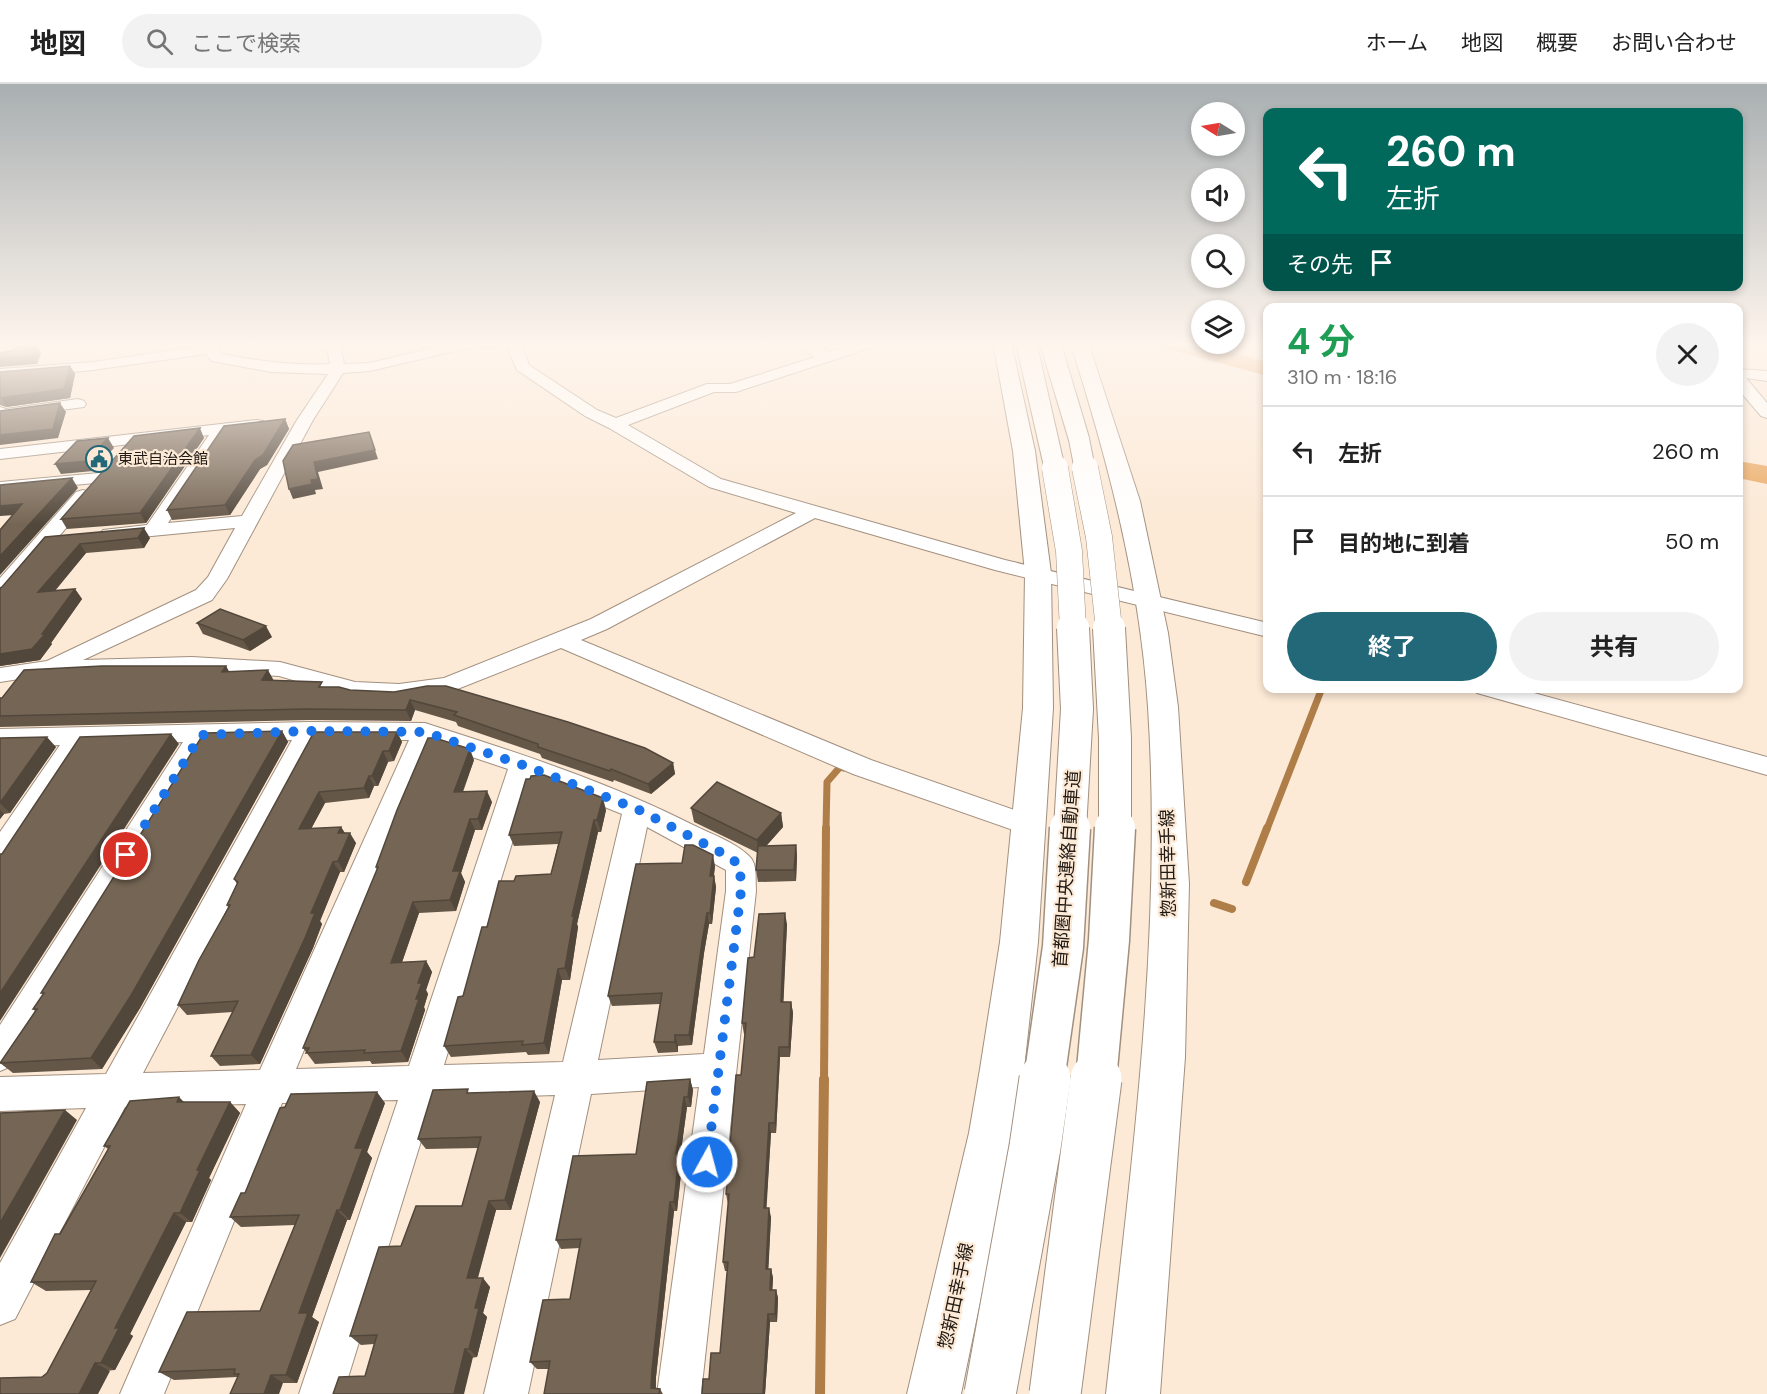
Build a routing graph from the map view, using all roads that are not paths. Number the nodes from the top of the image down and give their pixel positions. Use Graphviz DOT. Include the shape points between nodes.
graph roads {
  1 [pos="81,403"];
  2 [pos="316,403"];
  3 [pos="576,403"];
  4 [pos="670,403"];
  5 [pos="1013,403"];
  6 [pos="1040,403"];
  7 [pos="1068,403"];
  8 [pos="1099,403"];
  9 [pos="0,412"];
  10 [pos="305,420"];
  11 [pos="615,424"];
  12 [pos="221,429"];
  13 [pos="135,437"];
  14 [pos="0,454"];
  15 [pos="99,478"];
  16 [pos="0,487"];
  17 [pos="812,512"];
  18 [pos="249,521"];
  19 [pos="153,530"];
  20 [pos="44,540"];
  21 [pos="1038,573"];
  22 [pos="0,591"];
  23 [pos="1148,600"];
  24 [pos="1263,629"];
  25 [pos="562,640"];
  26 [pos="45,668"];
  27 [pos="11,674"];
  28 [pos="386,691"];
  29 [pos="1504,693"];
  30 [pos="0,701"];
  31 [pos="310,731"];
  32 [pos="366,732"];
  33 [pos="425,732"];
  34 [pos="201,735"];
  35 [pos="0,738"];
  36 [pos="78,738"];
  37 [pos="523,765"];
  38 [pos="1767,766"];
  39 [pos="637,809"];
  40 [pos="1030,826"];
  41 [pos="0,855"];
  42 [pos="0,1055"];
  43 [pos="718,1069"];
  44 [pos="577,1078"];
  45 [pos="422,1082"];
  46 [pos="272,1086"];
  47 [pos="116,1091"];
  48 [pos="0,1094"];
  49 [pos="0,1304"];
  50 [pos="142,1394"];
  51 [pos="321,1394"];
  52 [pos="506,1394"];
  53 [pos="679,1394"];
  54 [pos="934,1394"];
  55 [pos="990,1394"];
  56 [pos="1055,1394"];
  57 [pos="1133,1394"];
  1 -- 9 [label="street"];
  2 -- 10 [label="street"];
  3 -- 11 [label="street"];
  4 -- 11 [label="street"];
  5 -- 21 [label="main road, 惣新田幸手線" via="1024,451"];
  6 -- 55 [label="highway, 首都圏中央連絡自動車道, bridge" via="1069,551 1076,720 1064,947 1035,1147"];
  7 -- 56 [label="highway, bridge" via="1083,457 1102,555 1113,646 1116,776 1110,954"];
  8 -- 23 [label="main road, 惣新田幸手線" via="1128,501"];
  10 -- 12 [label="street"];
  10 -- 18 [label="street"];
  11 -- 17 [label="street" via="715,483"];
  12 -- 13 [label="street"];
  12 -- 19 [label="street"];
  13 -- 14 [label="street"];
  13 -- 15 [label="street"];
  15 -- 16 [label="street"];
  15 -- 20 [label="street"];
  17 -- 21 [label="street"];
  17 -- 25 [label="street"];
  18 -- 19 [label="street"];
  18 -- 26 [label="street" via="204,595"];
  19 -- 20 [label="street"];
  20 -- 22 [label="street"];
  21 -- 23 [label="street"];
  21 -- 40 [label="main road, 惣新田幸手線" via="1038,708"];
  23 -- 24 [label="street"];
  23 -- 57 [label="main road, 惣新田幸手線" via="1163,707 1171,884 1164,1057"];
  25 -- 28 [label="street" via="447,685"];
  25 -- 40 [label="street" via="862,767"];
  26 -- 27 [label="street"];
  26 -- 28 [label="street" via="192,664 280,669 355,690"];
  27 -- 30 [label="street"];
  28 -- 32 [label="street"];
  29 -- 38 [label="street"];
  31 -- 32 [label="street"];
  31 -- 34 [label="street"];
  31 -- 47 [label="street"];
  32 -- 33 [label="street"];
  33 -- 37 [label="street"];
  33 -- 46 [label="street"];
  34 -- 36 [label="street"];
  34 -- 42 [label="street"];
  35 -- 36 [label="street"];
  36 -- 41 [label="street"];
  37 -- 39 [label="street"];
  37 -- 45 [label="street"];
  39 -- 43 [label="street" via="740,865 741,891"];
  39 -- 44 [label="street"];
  40 -- 54 [label="main road, 惣新田幸手線" via="1019,942 992,1133"];
  43 -- 44 [label="street"];
  43 -- 53 [label="street"];
  44 -- 45 [label="street"];
  44 -- 52 [label="street"];
  45 -- 46 [label="street"];
  45 -- 51 [label="street"];
  46 -- 47 [label="street"];
  46 -- 50 [label="street"];
  47 -- 48 [label="street"];
  47 -- 49 [label="street"];
}
